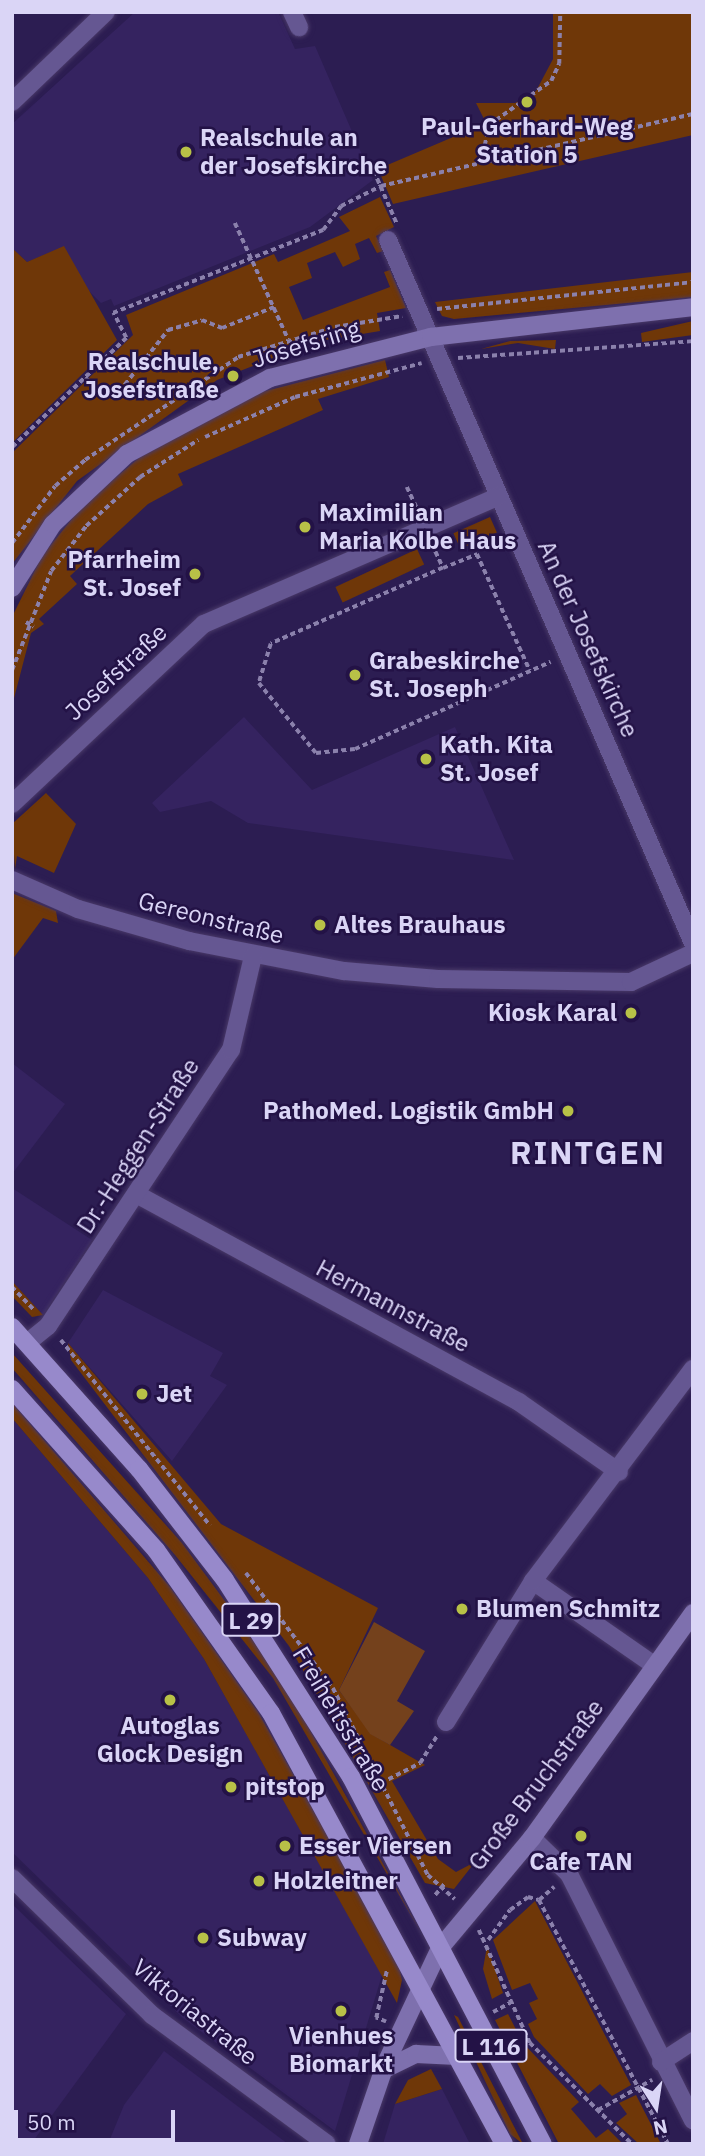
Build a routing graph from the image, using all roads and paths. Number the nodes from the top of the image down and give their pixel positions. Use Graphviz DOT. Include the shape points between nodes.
graph roads {
  1 [pos="106,12"];
  2 [pos="560,12"];
  3 [pos="12,102"];
  4 [pos="693,114"];
  5 [pos="481,162"];
  6 [pos="374,171"];
  7 [pos="381,186"];
  8 [pos="235,223"];
  9 [pos="388,240"];
  10 [pos="252,255"];
  11 [pos="274,307"];
  12 [pos="693,307"];
  13 [pos="431,337"];
  14 [pos="289,339"];
  15 [pos="693,341"];
  16 [pos="441,359"];
  17 [pos="84,377"];
  18 [pos="12,447"];
  19 [pos="407,487"];
  20 [pos="498,497"];
  21 [pos="425,528"];
  22 [pos="443,568"];
  23 [pos="12,588"];
  24 [pos="26,622"];
  25 [pos="34,628"];
  26 [pos="568,654"];
  27 [pos="12,670"];
  28 [pos="530,671"];
  29 [pos="12,804"];
  30 [pos="12,880"];
  31 [pos="693,943"];
  32 [pos="693,953"];
  33 [pos="253,957"];
  34 [pos="136,1194"];
  35 [pos="12,1327"];
  36 [pos="27,1343"];
  37 [pos="693,1368"];
  38 [pos="12,1390"];
  39 [pos="619,1472"];
  40 [pos="533,1581"];
  41 [pos="693,1614"];
  42 [pos="654,1665"];
  43 [pos="446,1722"];
  44 [pos="382,1783"];
  45 [pos="532,1838"];
  46 [pos="12,1878"];
  47 [pos="466,1915"];
  48 [pos="488,1940"];
  49 [pos="440,1948"];
  50 [pos="418,1984"];
  51 [pos="693,2040"];
  52 [pos="457,2056"];
  53 [pos="664,2067"];
  54 [pos="383,2070"];
  55 [pos="639,2088"];
  56 [pos="598,2110"];
  57 [pos="693,2121"];
  58 [pos="327,2144"];
  59 [pos="358,2144"];
  60 [pos="504,2144"];
  61 [pos="543,2144"];
  62 [pos="632,2144"];
  63 [pos="668,2144"];
  1 -- 3 [label="street"];
  2 -- 5 [label="path" via="559,64 551,81 489,125"];
  4 -- 5 [label="path"];
  5 -- 7 [label="path"];
  6 -- 7 [label="path"];
  7 -- 9 [label="path" via="401,235"];
  7 -- 10 [label="path" via="341,206 323,230"];
  8 -- 10 [label="path"];
  9 -- 13 [label="street, An der Josefskirche"];
  10 -- 11 [label="path"];
  10 -- 17 [label="path" via="113,313 126,338"];
  11 -- 14 [label="path"];
  11 -- 17 [label="path" via="222,328 202,320 169,330 114,398"];
  12 -- 13 [label="main road, Josefsring"];
  13 -- 16 [label="street, An der Josefskirche"];
  13 -- 23 [label="main road, Josefsring" via="343,354 198,411 127,454 74,500"];
  15 -- 16 [label="path"];
  16 -- 20 [label="street, An der Josefskirche"];
  16 -- 24 [label="path" via="295,397 198,440 140,477 86,526 51,571"];
  17 -- 18 [label="path"];
  19 -- 21 [label="path"];
  20 -- 21 [label="street, Josefstraße"];
  20 -- 26 [label="street, An der Josefskirche"];
  21 -- 22 [label="path"];
  21 -- 29 [label="street, Josefstraße" via="204,624"];
  22 -- 28 [label="path" via="477,554"];
  22 -- 28 [label="path" via="271,644 259,683 316,753 355,748"];
  24 -- 25 [label="path"];
  24 -- 27 [label="path"];
  26 -- 28 [label="path"];
  26 -- 31 [label="street, An der Josefskirche"];
  30 -- 33 [label="street, Gereonstraße" via="78,909"];
  32 -- 33 [label="street, Gereonstraße" via="631,982 544,983 438,979"];
  33 -- 34 [label="street, Dr.-Heggen-Straße" via="231,1050"];
  34 -- 36 [label="street, Dr.-Heggen-Straße" via="48,1326"];
  34 -- 39 [label="street, Hermannstraße" via="519,1402"];
  35 -- 36 [label="main road, Freiheitsstraße / L 29"];
  36 -- 49 [label="main road, Freiheitsstraße / L 29" via="139,1469 225,1580 351,1777"];
  37 -- 39 [label="street"];
  38 -- 50 [label="main road, L 29" via="156,1550 271,1713"];
  39 -- 40 [label="street"];
  40 -- 42 [label="street"];
  40 -- 43 [label="street"];
  41 -- 42 [label="main road, Große Bruchstraße"];
  42 -- 45 [label="main road, Große Bruchstraße"];
  43 -- 44 [label="path" via="420,1763"];
  45 -- 47 [label="main road, Große Bruchstraße"];
  45 -- 53 [label="street" via="569,1874"];
  46 -- 58 [label="street, Viktoriastraße" via="152,2015"];
  47 -- 48 [label="path"];
  47 -- 49 [label="main road, Große Bruchstraße"];
  48 -- 55 [label="path" via="510,1910 528,1897 539,1900"];
  48 -- 56 [label="path" via="530,2043"];
  49 -- 50 [label="main road, Große Bruchstraße"];
  49 -- 61 [label="main road, Freiheitsstraße / L 116"];
  50 -- 52 [label="main road, L 116"];
  50 -- 54 [label="main road, Große Bruchstraße"];
  51 -- 53 [label="street"];
  52 -- 54 [label="main road" via="416,2054"];
  52 -- 60 [label="main road, L 116"];
  53 -- 55 [label="path"];
  53 -- 57 [label="street"];
  54 -- 59 [label="main road, Große Bruchstraße"];
  55 -- 56 [label="path"];
  55 -- 63 [label="path"];
  56 -- 62 [label="path"];
}
